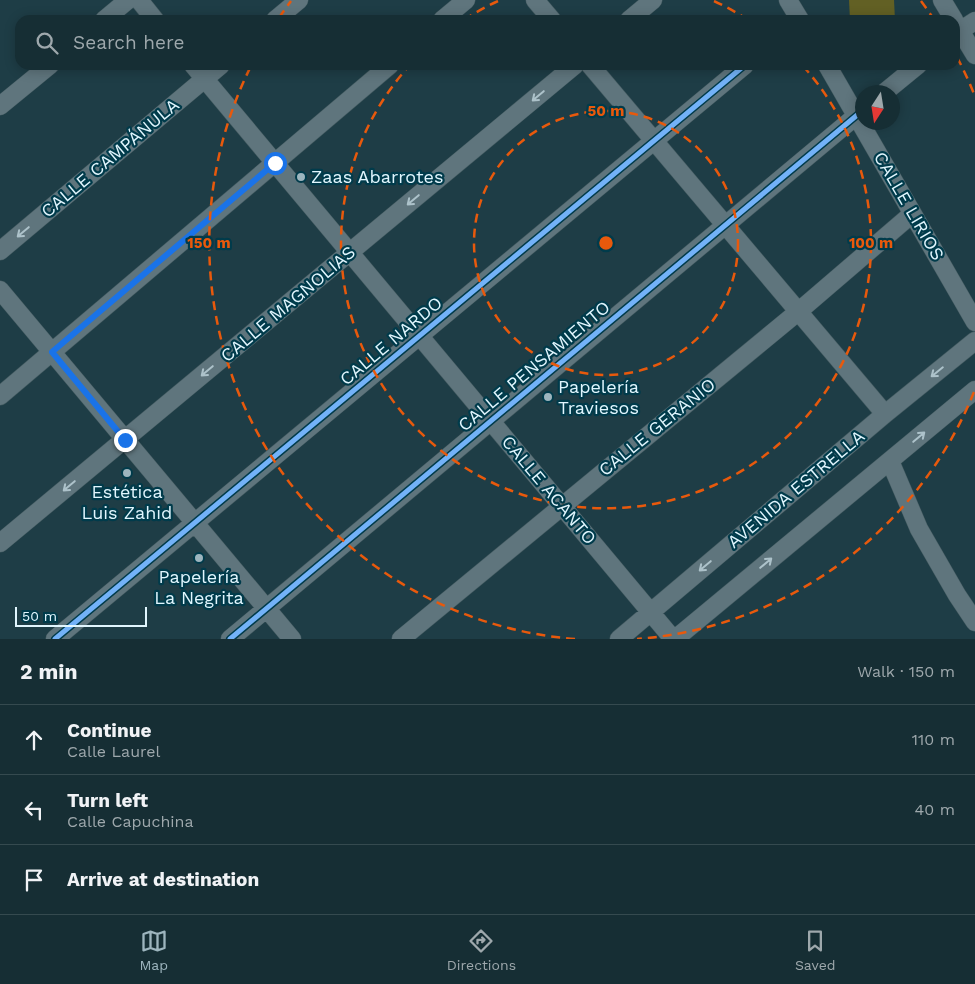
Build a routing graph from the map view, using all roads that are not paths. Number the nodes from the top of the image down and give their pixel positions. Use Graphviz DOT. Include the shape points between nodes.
graph roads {
  1 [pos="128,0"];
  2 [pos="139,0"];
  3 [pos="299,0"];
  4 [pos="466,0"];
  5 [pos="535,0"];
  6 [pos="654,0"];
  7 [pos="788,0"];
  8 [pos="942,0"];
  9 [pos="110,15"];
  10 [pos="152,15"];
  11 [pos="281,15"];
  12 [pos="448,15"];
  13 [pos="548,15"];
  14 [pos="635,15"];
  15 [pos="797,15"];
  16 [pos="950,15"];
  17 [pos="975,21"];
  18 [pos="960,25"];
  19 [pos="960,32"];
  20 [pos="975,55"];
  21 [pos="44,70"];
  22 [pos="197,70"];
  23 [pos="215,70"];
  24 [pos="384,70"];
  25 [pos="569,70"];
  26 [pos="594,70"];
  27 [pos="739,70"];
  28 [pos="830,70"];
  29 [pos="912,70"];
  30 [pos="204,79"];
  31 [pos="894,85"];
  32 [pos="0,106"];
  33 [pos="855,107"];
  34 [pos="855,118"];
  35 [pos="868,130"];
  36 [pos="654,140"];
  37 [pos="275,163"];
  38 [pos="912,214"];
  39 [pos="726,224"];
  40 [pos="0,251"];
  41 [pos="350,252"];
  42 [pos="0,290"];
  43 [pos="799,311"];
  44 [pos="975,322"];
  45 [pos="420,336"];
  46 [pos="975,341"];
  47 [pos="52,352"];
  48 [pos="975,390"];
  49 [pos="0,396"];
  50 [pos="886,414"];
  51 [pos="491,421"];
  52 [pos="125,440"];
  53 [pos="890,461"];
  54 [pos="562,505"];
  55 [pos="195,523"];
  56 [pos="0,543"];
  57 [pos="266,609"];
  58 [pos="651,612"];
  59 [pos="975,622"];
  60 [pos="55,639"];
  61 [pos="230,639"];
  62 [pos="292,639"];
  63 [pos="401,639"];
  64 [pos="619,639"];
  65 [pos="674,639"];
  1 -- 9 [label="street"];
  2 -- 10 [label="street"];
  3 -- 11 [label="street"];
  4 -- 12 [label="street"];
  5 -- 13 [label="street"];
  6 -- 14 [label="street"];
  7 -- 15 [label="street"];
  8 -- 16 [label="street"];
  17 -- 18 [label="street"];
  19 -- 20 [label="street"];
  21 -- 32 [label="street"];
  22 -- 30 [label="street, CALLE ACANTO"];
  23 -- 30 [label="street, CALLE CAMPÁNULA"];
  24 -- 37 [label="street"];
  25 -- 41 [label="street, CALLE MAGNOLIAS, one-way"];
  26 -- 36 [label="street"];
  27 -- 36 [label="street, CALLE NARDO"];
  28 -- 33 [label="street, CALLE LIRIOS"];
  29 -- 31 [label="street"];
  30 -- 37 [label="street, CALLE ACANTO"];
  30 -- 40 [label="street, CALLE CAMPÁNULA, one-way"];
  34 -- 39 [label="street, CALLE PENSAMIENTO"];
  35 -- 38 [label="street, CALLE LIRIOS"];
  36 -- 39 [label="street"];
  36 -- 45 [label="street, CALLE NARDO"];
  37 -- 41 [label="street, CALLE ACANTO"];
  37 -- 47 [label="street"];
  38 -- 43 [label="street, CALLE GERANIO"];
  38 -- 44 [label="street, CALLE LIRIOS"];
  39 -- 43 [label="street"];
  39 -- 51 [label="street, CALLE PENSAMIENTO"];
  41 -- 45 [label="street, CALLE ACANTO"];
  41 -- 52 [label="street, CALLE MAGNOLIAS, one-way"];
  42 -- 47 [label="street"];
  43 -- 50 [label="street"];
  43 -- 54 [label="street, CALLE GERANIO"];
  45 -- 51 [label="street, CALLE ACANTO"];
  45 -- 55 [label="street, CALLE NARDO"];
  46 -- 50 [label="street, AVENIDA ESTRELLA, one-way"];
  47 -- 49 [label="street"];
  47 -- 52 [label="street"];
  53 -- 48 [label="street, one-way"];
  50 -- 58 [label="street, AVENIDA ESTRELLA, one-way"];
  51 -- 54 [label="street, CALLE ACANTO"];
  51 -- 57 [label="street, CALLE PENSAMIENTO"];
  52 -- 55 [label="street"];
  52 -- 56 [label="street, CALLE MAGNOLIAS, one-way"];
  53 -- 59 [label="street" via="919,529"];
  65 -- 53 [label="street, one-way"];
  54 -- 58 [label="street, CALLE ACANTO"];
  54 -- 63 [label="street, CALLE GERANIO"];
  55 -- 57 [label="street"];
  55 -- 60 [label="street, CALLE NARDO"];
  57 -- 61 [label="street, CALLE PENSAMIENTO"];
  57 -- 62 [label="street"];
  58 -- 64 [label="street, AVENIDA ESTRELLA"];
  58 -- 65 [label="street, CALLE ACANTO"];
}
